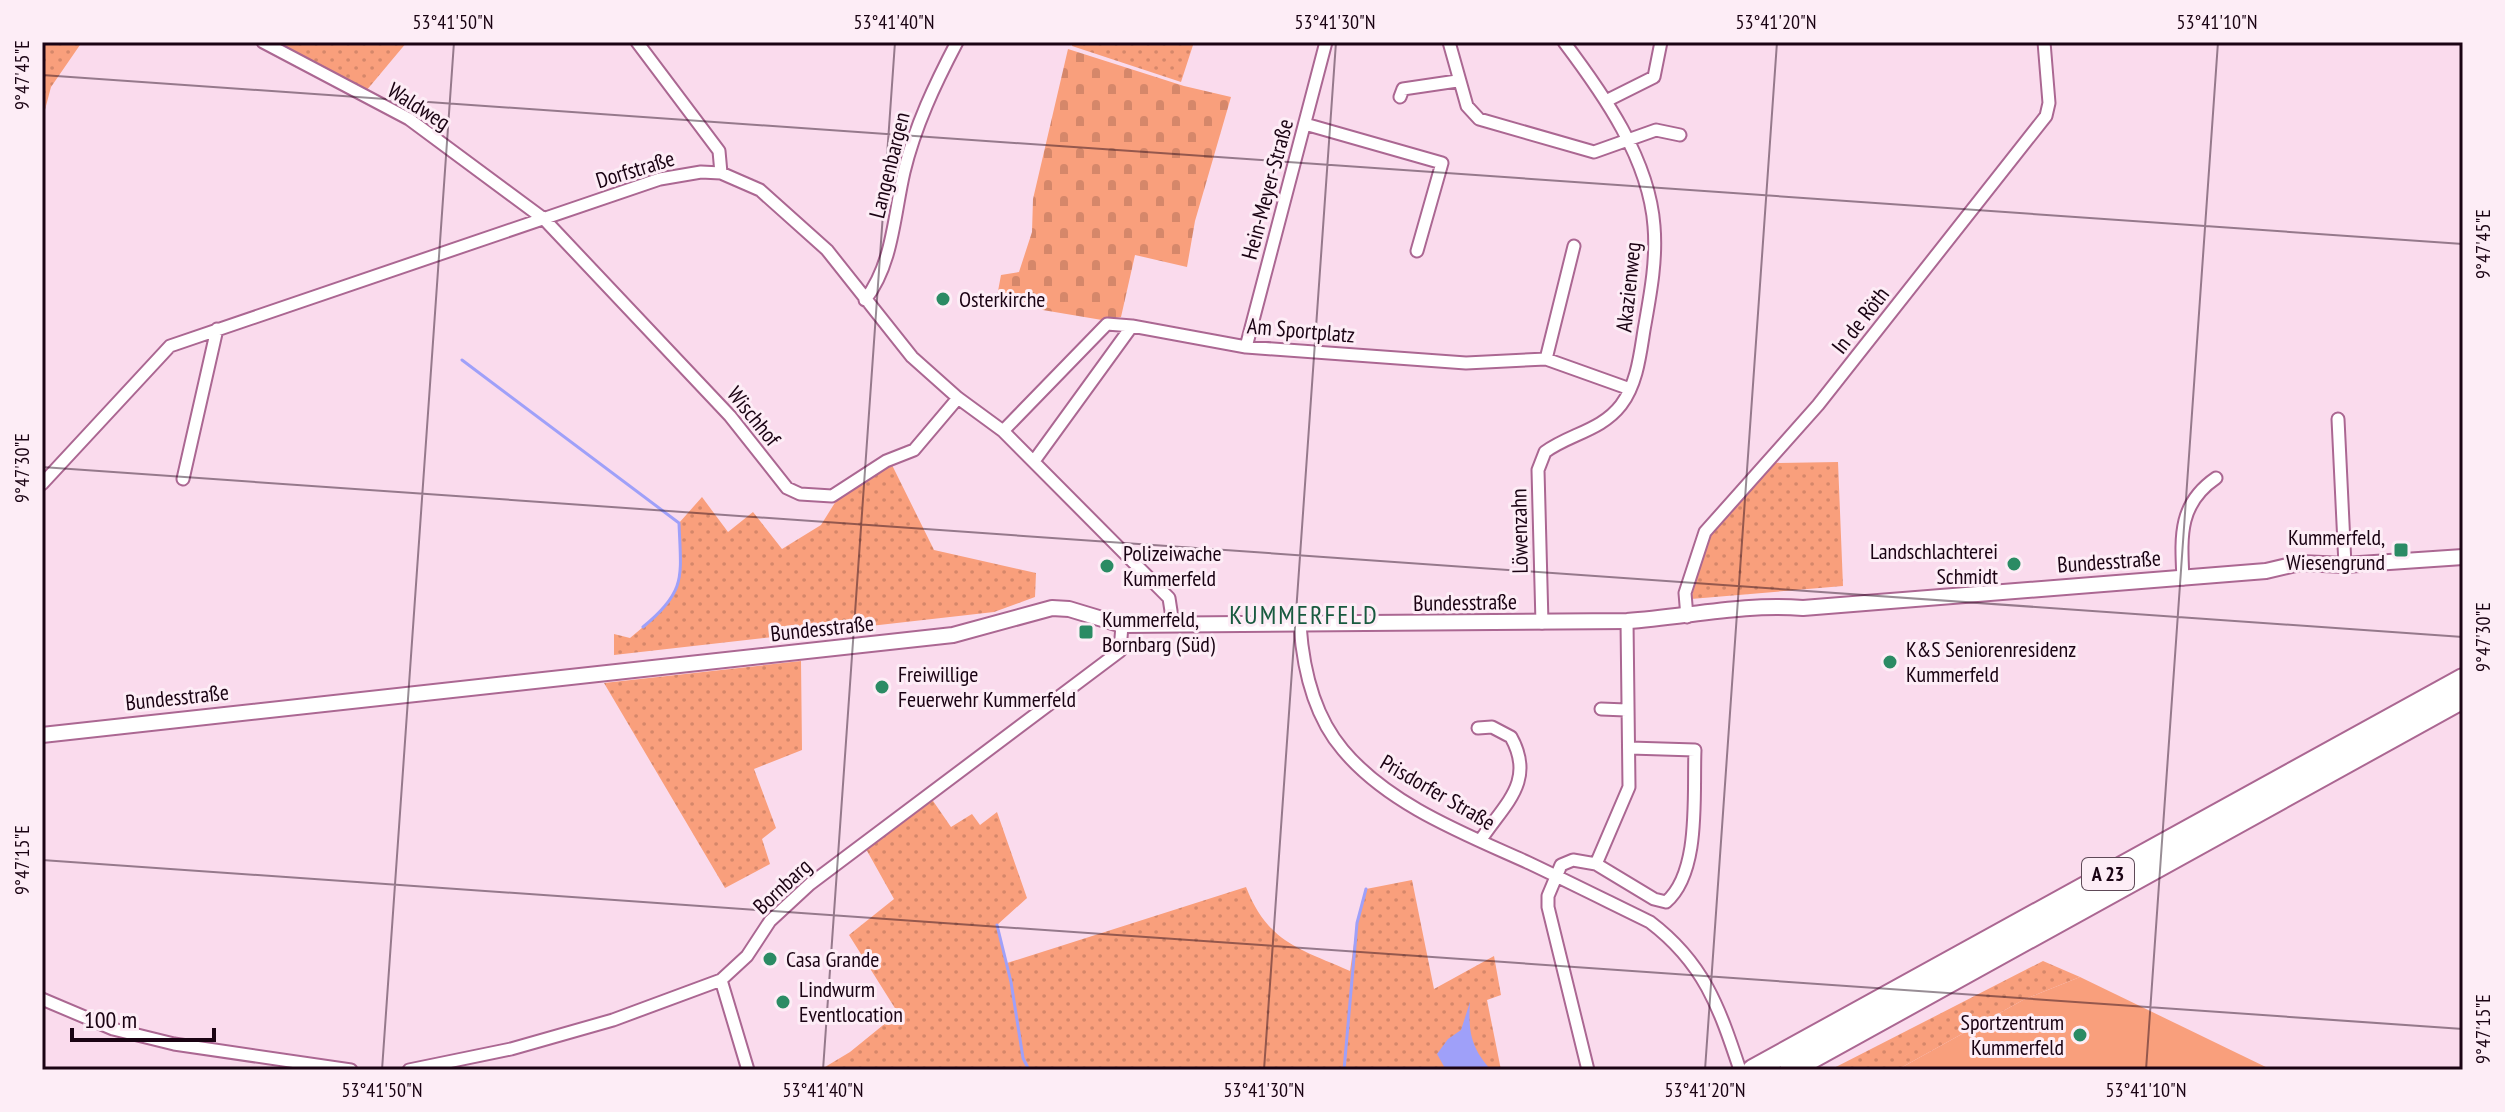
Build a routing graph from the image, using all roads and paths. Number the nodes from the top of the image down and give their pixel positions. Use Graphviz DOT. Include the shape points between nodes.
graph roads {
  1 [pos="263,42"];
  2 [pos="637,42"];
  3 [pos="957,42"];
  4 [pos="1326,42"];
  5 [pos="1449,42"];
  6 [pos="1564,42"];
  7 [pos="1661,42"];
  8 [pos="2044,42"];
  9 [pos="1457,81"];
  10 [pos="1402,89"];
  11 [pos="1606,101"];
  12 [pos="1305,124"];
  13 [pos="1680,135"];
  14 [pos="1627,141"];
  15 [pos="721,173"];
  16 [pos="544,219"];
  17 [pos="1574,246"];
  18 [pos="1417,251"];
  19 [pos="865,300"];
  20 [pos="1132,326"];
  21 [pos="217,329"];
  22 [pos="1246,347"];
  23 [pos="1546,359"];
  24 [pos="1630,389"];
  25 [pos="958,398"];
  26 [pos="2338,419"];
  27 [pos="1003,431"];
  28 [pos="1034,461"];
  29 [pos="2216,478"];
  30 [pos="183,479"];
  31 [pos="42,484"];
  32 [pos="2463,557"];
  33 [pos="2345,565"];
  34 [pos="2183,579"];
  35 [pos="1687,617"];
  36 [pos="1627,621"];
  37 [pos="1542,623"];
  38 [pos="1173,624"];
  39 [pos="1122,625"];
  40 [pos="1300,625"];
  41 [pos="2463,679"];
  42 [pos="2463,698"];
  43 [pos="1601,709"];
  44 [pos="1626,710"];
  45 [pos="1478,728"];
  46 [pos="42,735"];
  47 [pos="1630,748"];
  48 [pos="1480,841"];
  49 [pos="1596,864"];
  50 [pos="1555,876"];
  51 [pos="721,980"];
  52 [pos="42,999"];
  53 [pos="351,1070"];
  54 [pos="409,1070"];
  55 [pos="748,1070"];
  56 [pos="1588,1070"];
  57 [pos="1740,1070"];
  58 [pos="1753,1070"];
  59 [pos="1790,1070"];
  1 -- 16 [label="street, Waldweg" via="409,119"];
  2 -- 15 [label="street" via="719,151"];
  3 -- 19 [label="street, Langenbargen" via="914,136 892,238"];
  4 -- 12 [label="street, Hein-Meyer-Straße"];
  5 -- 9 [label="street"];
  6 -- 11 [label="street, Akazienweg"];
  7 -- 11 [label="street" via="1654,77"];
  8 -- 35 [label="street, In de Röth" via="2046,116 1818,405 1705,532 1685,593"];
  9 -- 10 [label="street"];
  9 -- 14 [label="street" via="1479,119 1594,152"];
  11 -- 14 [label="street, Akazienweg"];
  12 -- 18 [label="street" via="1442,163"];
  12 -- 22 [label="street, Hein-Meyer-Straße"];
  13 -- 14 [label="street" via="1656,130"];
  14 -- 24 [label="street, Akazienweg" via="1646,186 1654,226 1653,276"];
  15 -- 16 [label="street, Dorfstraße" via="660,179"];
  15 -- 19 [label="street, Dorfstraße" via="760,190 810,233"];
  16 -- 21 [label="street, Dorfstraße"];
  16 -- 25 [label="street, Wischhof" via="730,416 787,488 800,494 832,496 886,461 904,457"];
  17 -- 23 [label="street"];
  19 -- 25 [label="street, Dorfstraße" via="912,357"];
  20 -- 22 [label="street, Am Sportplatz"];
  20 -- 27 [label="street" via="1107,324"];
  20 -- 28 [label="street"];
  21 -- 30 [label="street"];
  21 -- 31 [label="street, Dorfstraße" via="170,346"];
  22 -- 23 [label="street, Am Sportplatz" via="1466,363"];
  23 -- 24 [label="street, Am Sportplatz"];
  24 -- 37 [label="street, Löwenzahn" via="1606,420 1545,452 1538,470"];
  25 -- 27 [label="street, Dorfstraße"];
  26 -- 33 [label="street"];
  27 -- 28 [label="street, Dorfstraße"];
  28 -- 38 [label="street, Dorfstraße" via="1169,598"];
  29 -- 34 [label="street" via="2189,504 2183,519"];
  32 -- 33 [label="street, Bundesstraße"];
  33 -- 34 [label="street, Bundesstraße" via="2300,563"];
  34 -- 35 [label="street, Bundesstraße" via="1803,608 1762,604"];
  35 -- 36 [label="street, Bundesstraße"];
  36 -- 37 [label="street, Bundesstraße"];
  36 -- 44 [label="street"];
  37 -- 40 [label="street, Bundesstraße"];
  38 -- 39 [label="street, Bundesstraße"];
  38 -- 40 [label="street, Bundesstraße"];
  39 -- 46 [label="street, Bundesstraße" via="1052,608 953,635"];
  39 -- 51 [label="street, Bornbarg" via="1120,651 810,884 770,921 747,956"];
  40 -- 48 [label="street, Prisdorfer Straße" via="1314,700 1341,748 1390,792"];
  41 -- 58 [label="highway, A 23"];
  42 -- 59 [label="highway, A 23"];
  43 -- 44 [label="street"];
  44 -- 47 [label="street"];
  45 -- 48 [label="street" via="1492,727 1511,737 1522,769 1518,788"];
  47 -- 49 [label="street" via="1629,787"];
  47 -- 49 [label="street" via="1695,750 1690,859 1677,893 1666,902"];
  48 -- 50 [label="street, Prisdorfer Straße"];
  49 -- 50 [label="street" via="1573,860 1561,865"];
  50 -- 56 [label="street" via="1548,907"];
  50 -- 57 [label="street, Prisdorfer Straße" via="1650,922 1674,940 1710,989"];
  51 -- 54 [label="street, Bornbarg" via="613,1020"];
  51 -- 55 [label="street"];
  52 -- 53 [label="street" via="113,1029 174,1044"];
}
